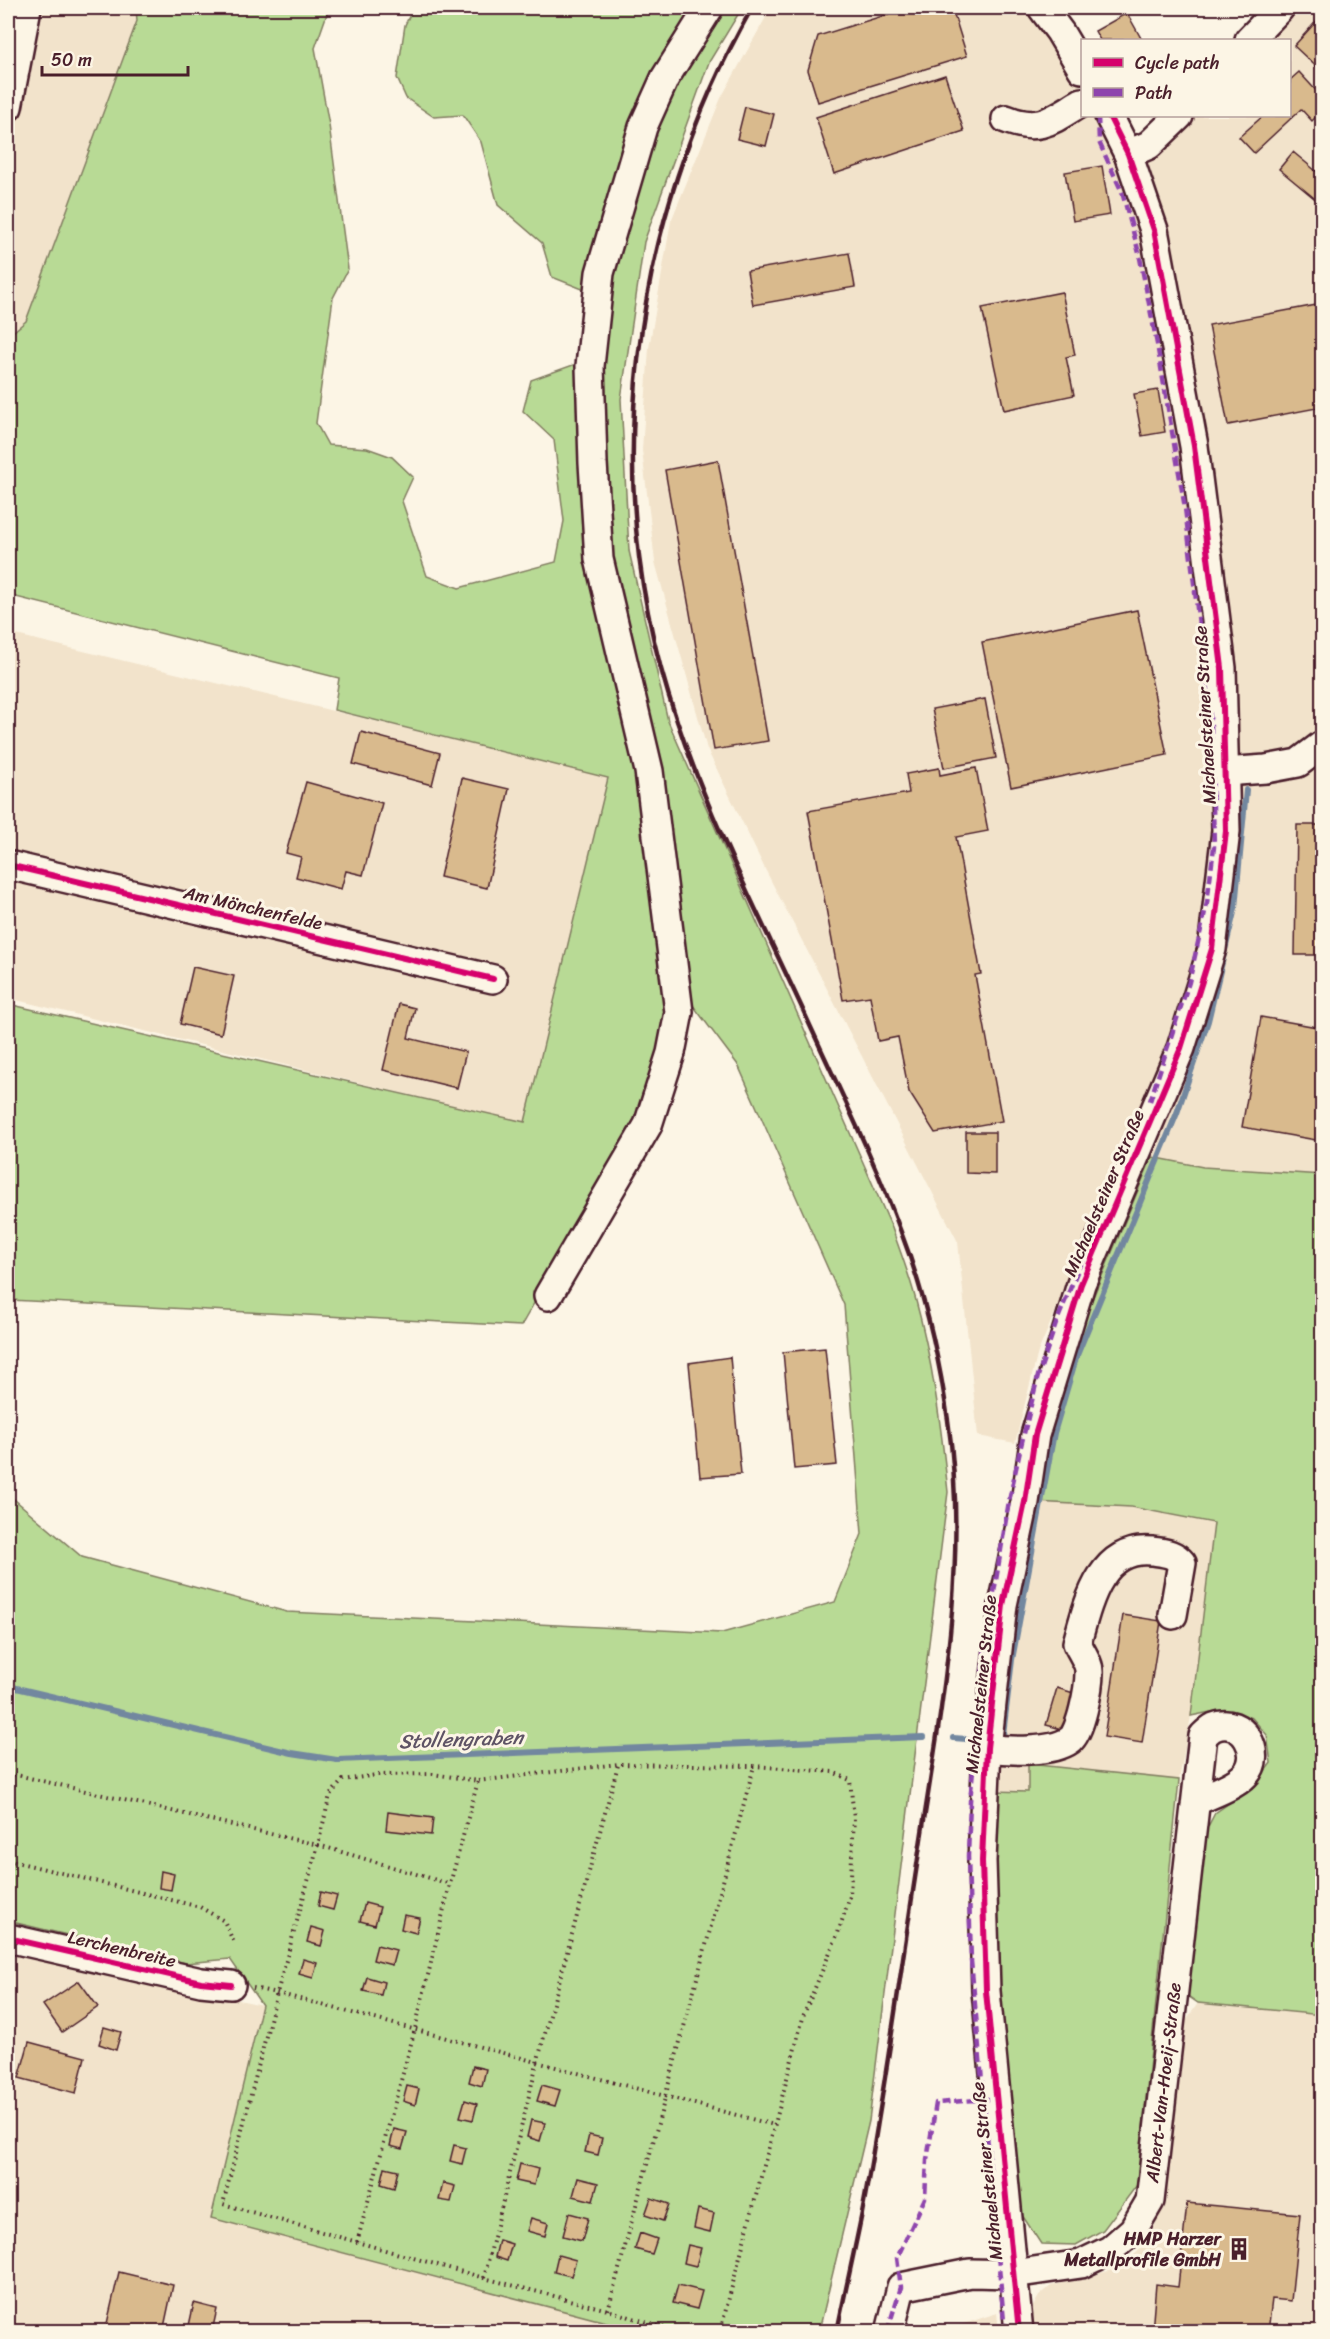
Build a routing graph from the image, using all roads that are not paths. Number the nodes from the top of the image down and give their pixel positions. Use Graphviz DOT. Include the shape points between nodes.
graph roads {
  1 [pos="27,8"];
  2 [pos="710,8"];
  3 [pos="1042,8"];
  4 [pos="1280,8"];
  5 [pos="1250,39"];
  6 [pos="1081,66"];
  7 [pos="1081,103"];
  8 [pos="8,107"];
  9 [pos="1110,117"];
  10 [pos="1178,117"];
  11 [pos="1006,119"];
  12 [pos="1128,154"];
  13 [pos="1323,745"];
  14 [pos="1224,772"];
  15 [pos="8,865"];
  16 [pos="493,978"];
  17 [pos="548,1296"];
  18 [pos="1173,1615"];
  19 [pos="987,1748"];
  20 [pos="1196,1801"];
  21 [pos="8,1938"];
  22 [pos="231,1984"];
  23 [pos="1012,2274"];
  24 [pos="890,2331"];
  25 [pos="1019,2331"];
  1 -- 8 [label="street"];
  2 -- 17 [label="street" via="665,78 643,127 600,273 590,366 599,559 649,771 679,1012 671,1053 648,1125"];
  3 -- 6 [label="street"];
  4 -- 5 [label="street"];
  7 -- 11 [label="street" via="1041,125"];
  9 -- 12 [label="street, Michaelsteiner Straße"];
  10 -- 12 [label="street" via="1149,145"];
  12 -- 14 [label="street, Michaelsteiner Straße" via="1154,230 1194,446 1222,668"];
  13 -- 14 [label="street" via="1298,763"];
  14 -- 19 [label="street, Michaelsteiner Straße" via="1226,831 1212,949 1181,1048 1081,1284 1035,1435 1003,1605"];
  15 -- 16 [label="street, Am Mönchenfelde"];
  18 -- 19 [label="street" via="1182,1563 1176,1556 1141,1550 1121,1557 1104,1571 1094,1590 1077,1643 1090,1671 1080,1726 1071,1740 1008,1751"];
  19 -- 23 [label="street, Michaelsteiner Straße" via="982,1861 986,1991"];
  20 -- 23 [label="street, Albert-Van-Hoeij-Straße" via="1149,2200 1134,2230 1110,2250 1081,2264"];
  21 -- 22 [label="street, Lerchenbreite" via="201,1982"];
  23 -- 24 [label="street, Albert-Van-Hoeij-Straße" via="970,2273 901,2287"];
  23 -- 25 [label="street, Michaelsteiner Straße"];
}
